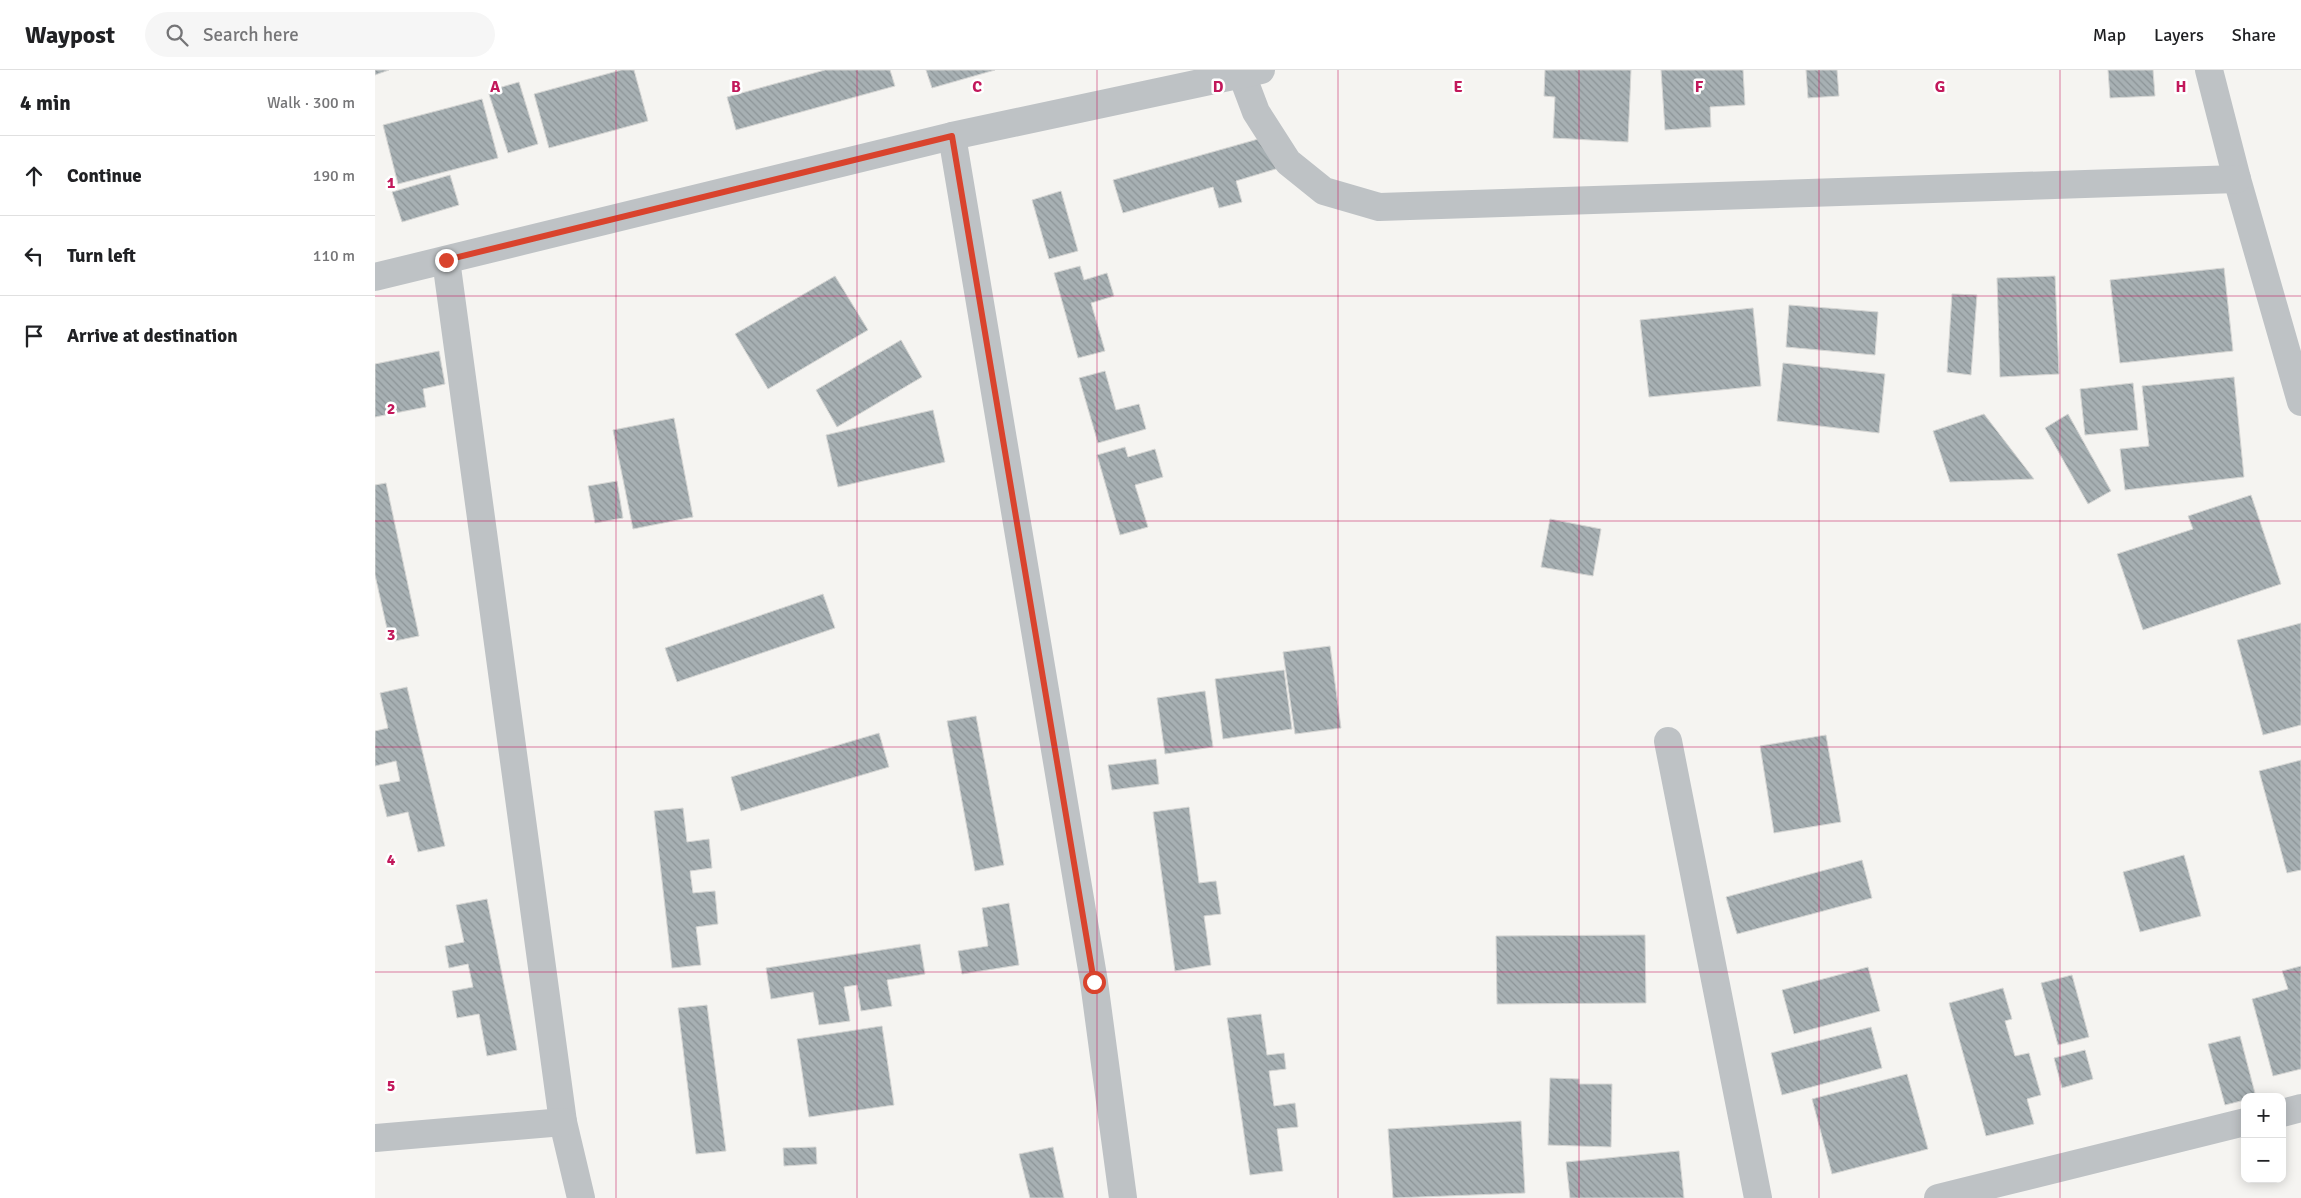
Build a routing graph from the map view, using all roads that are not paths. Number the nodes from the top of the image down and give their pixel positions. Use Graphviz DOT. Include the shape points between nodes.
graph roads {
  1 [pos="2209,70"];
  2 [pos="1251,72"];
  3 [pos="952,136"];
  4 [pos="2237,179"];
  5 [pos="446,260"];
  6 [pos="375,277"];
  7 [pos="2301,402"];
  8 [pos="1668,741"];
  9 [pos="2301,1108"];
  10 [pos="2286,1112"];
  11 [pos="563,1122"];
  12 [pos="2241,1123"];
  13 [pos="375,1138"];
  14 [pos="581,1198"];
  15 [pos="1123,1198"];
  16 [pos="1758,1198"];
  17 [pos="1938,1198"];
  1 -- 4 [label="street"];
  2 -- 3 [label="street"];
  2 -- 4 [label="street" via="1256,112 1288,162 1324,191 1379,207"];
  3 -- 5 [label="street"];
  3 -- 15 [label="street" via="1094,982"];
  4 -- 7 [label="street"];
  5 -- 6 [label="street"];
  5 -- 11 [label="street"];
  8 -- 16 [label="street"];
  9 -- 10 [label="street"];
  11 -- 13 [label="street"];
  11 -- 14 [label="street"];
  12 -- 17 [label="street"];
}
